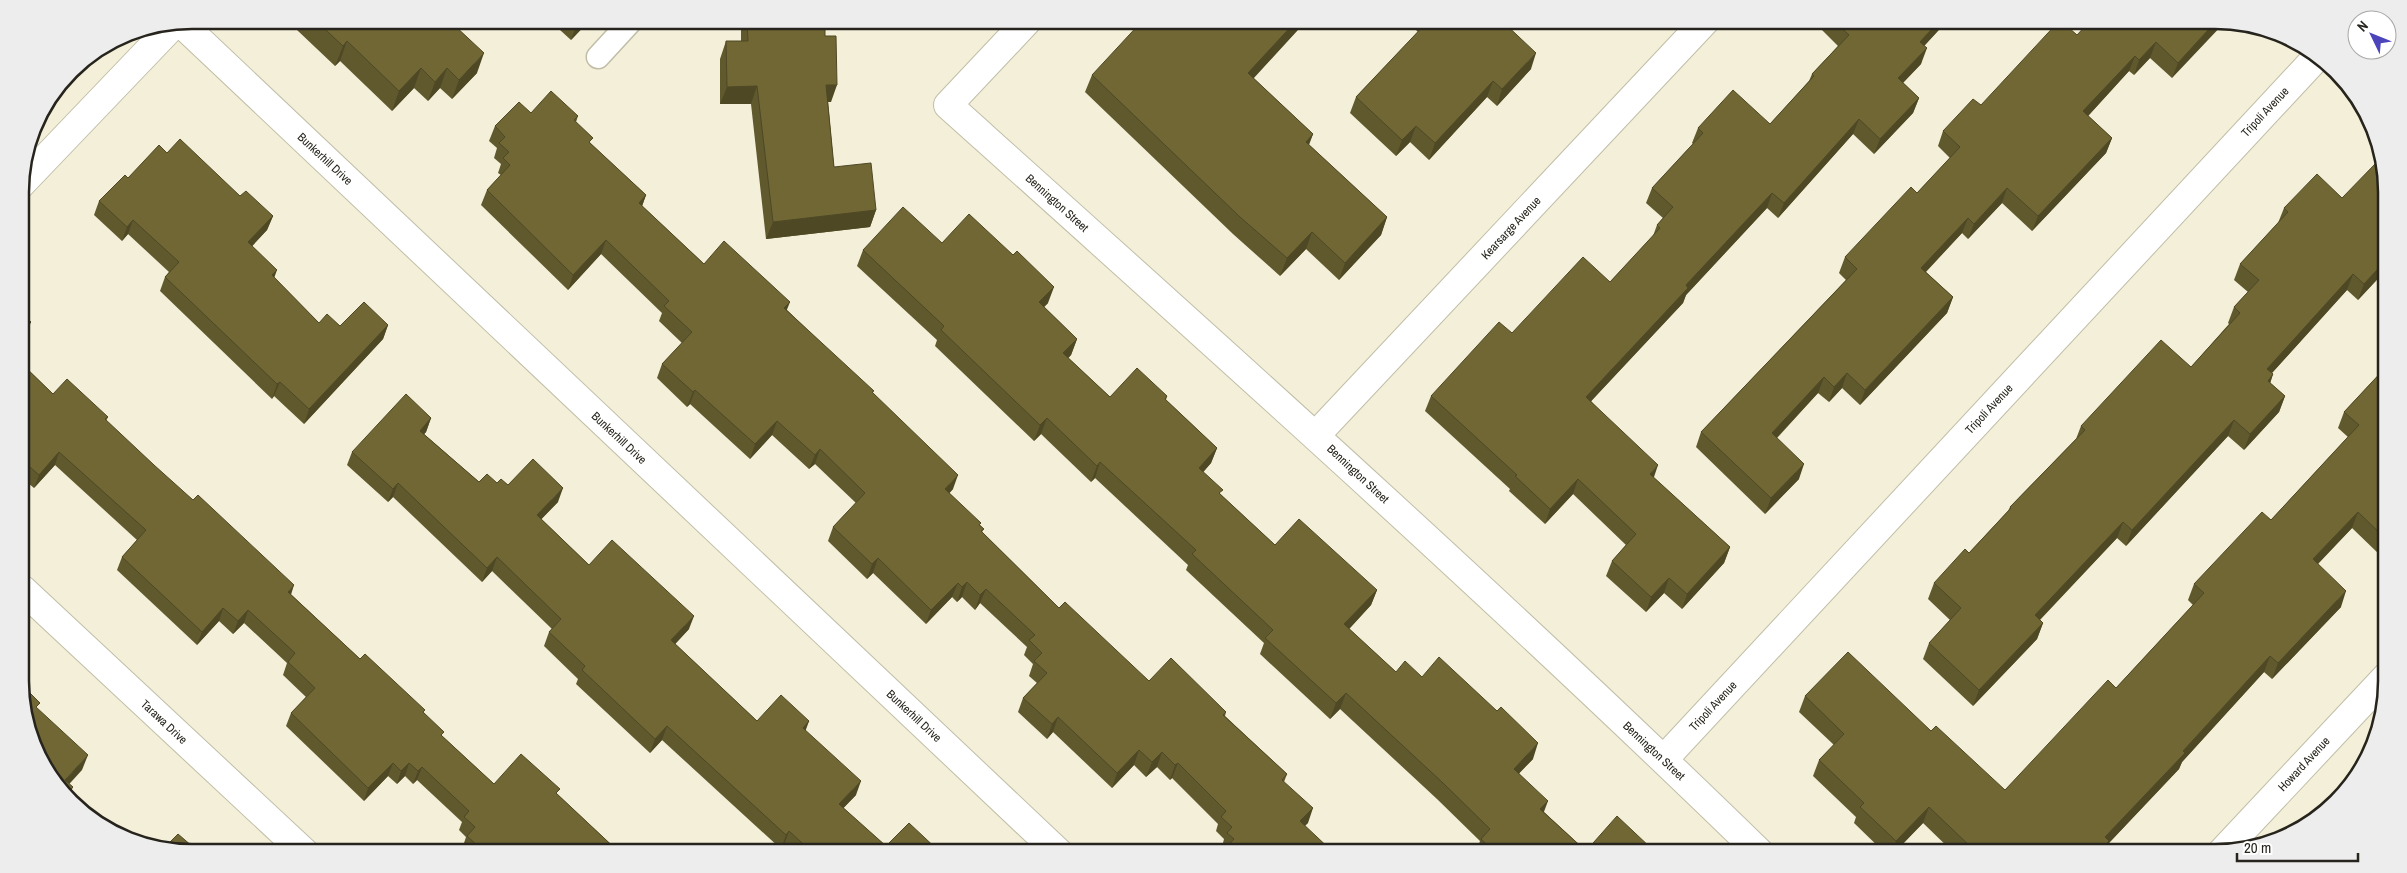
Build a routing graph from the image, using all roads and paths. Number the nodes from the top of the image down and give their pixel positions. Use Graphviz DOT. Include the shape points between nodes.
graph roads {
  1 [pos="188,29"];
  2 [pos="624,29"];
  3 [pos="1020,29"];
  4 [pos="1698,29"];
  5 [pos="168,31"];
  6 [pos="598,57"];
  7 [pos="2313,61"];
  8 [pos="30,175"];
  9 [pos="1316,435"];
  10 [pos="29,596"];
  11 [pos="2378,686"];
  12 [pos="1664,759"];
  13 [pos="2230,843"];
  14 [pos="295,844"];
  15 [pos="1049,844"];
  16 [pos="1751,844"];
  1 -- 15 [label="street, Bunkerhill Drive"];
  2 -- 6 [label="lane"];
  3 -- 9 [label="street, Bennington Street" via="948,105"];
  4 -- 9 [label="street, Kearsarge Avenue"];
  5 -- 8 [label="street"];
  7 -- 12 [label="street, Tripoli Avenue"];
  9 -- 12 [label="street, Bennington Street"];
  10 -- 14 [label="street, Tarawa Drive"];
  11 -- 13 [label="street, Howard Avenue"];
  12 -- 16 [label="street, Bennington Street"];
}
